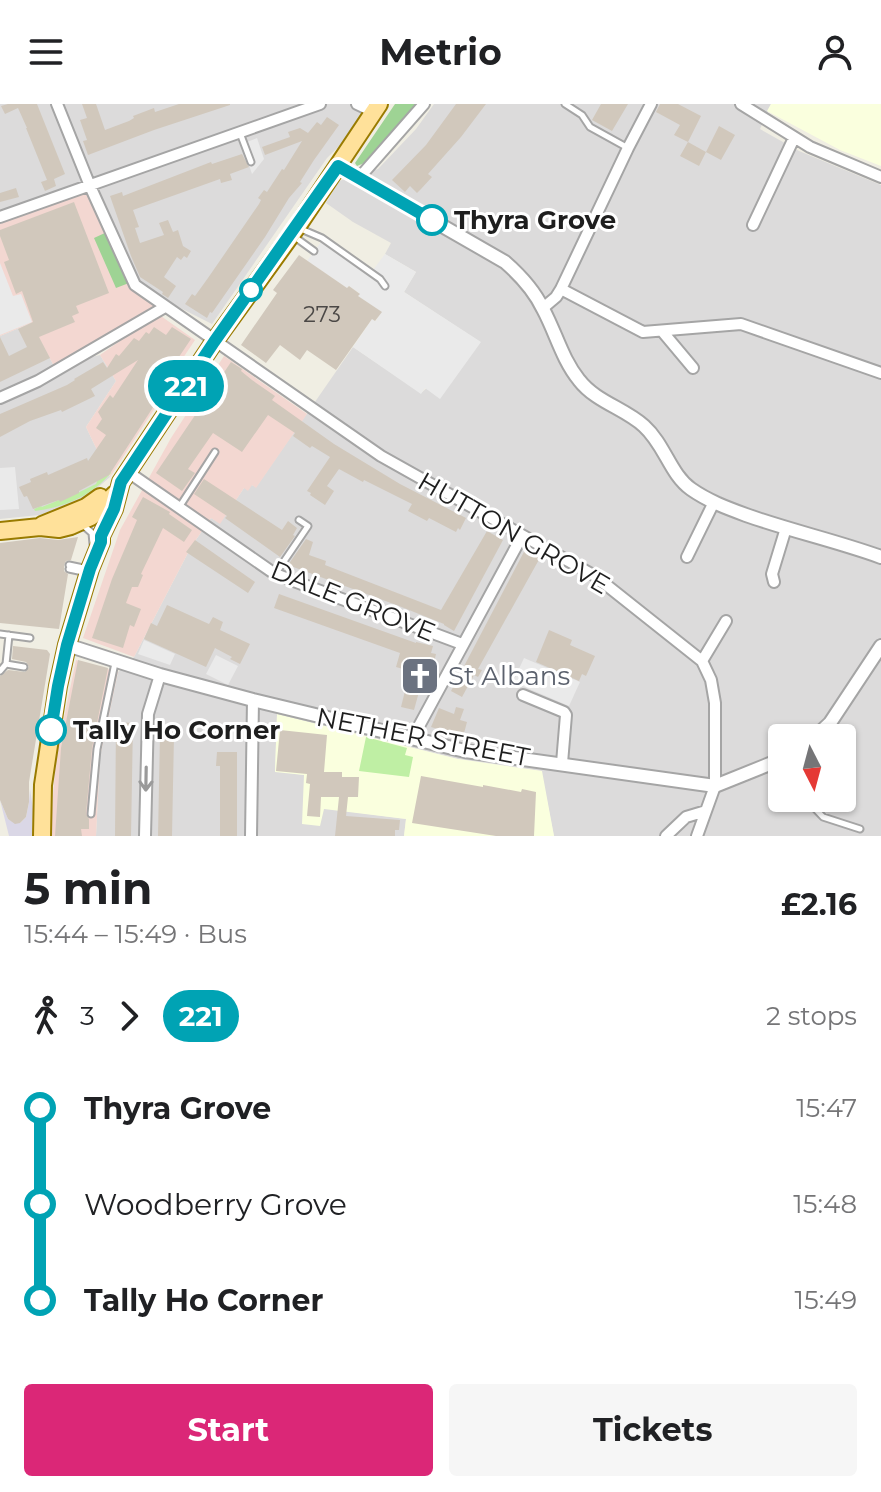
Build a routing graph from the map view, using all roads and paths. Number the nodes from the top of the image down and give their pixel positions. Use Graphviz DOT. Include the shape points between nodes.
graph roads {
  1 [pos="57,104"];
  2 [pos="320,104"];
  3 [pos="357,104"];
  4 [pos="424,104"];
  5 [pos="565,104"];
  6 [pos="651,104"];
  7 [pos="744,105"];
  8 [pos="376,108"];
  9 [pos="240,133"];
  10 [pos="794,138"];
  11 [pos="628,148"];
  12 [pos="251,162"];
  13 [pos="338,166"];
  14 [pos="881,177"];
  15 [pos="359,178"];
  16 [pos="90,186"];
  17 [pos="0,217"];
  18 [pos="753,225"];
  19 [pos="294,231"];
  20 [pos="314,251"];
  21 [pos="385,286"];
  22 [pos="561,289"];
  23 [pos="165,307"];
  24 [pos="543,308"];
  25 [pos="662,331"];
  26 [pos="214,342"];
  27 [pos="693,368"];
  28 [pos="881,373"];
  29 [pos="0,398"];
  30 [pos="215,452"];
  31 [pos="123,481"];
  32 [pos="714,502"];
  33 [pos="179,507"];
  34 [pos="83,514"];
  35 [pos="299,520"];
  36 [pos="786,528"];
  37 [pos="0,531"];
  38 [pos="101,536"];
  39 [pos="522,536"];
  40 [pos="687,557"];
  41 [pos="881,557"];
  42 [pos="69,567"];
  43 [pos="89,570"];
  44 [pos="275,574"];
  45 [pos="774,582"];
  46 [pos="726,621"];
  47 [pos="0,634"];
  48 [pos="9,635"];
  49 [pos="30,638"];
  50 [pos="462,644"];
  51 [pos="67,645"];
  52 [pos="881,646"];
  53 [pos="702,661"];
  54 [pos="115,662"];
  55 [pos="6,664"];
  56 [pos="24,667"];
  57 [pos="0,671"];
  58 [pos="160,675"];
  59 [pos="523,695"];
  60 [pos="253,700"];
  61 [pos="829,724"];
  62 [pos="412,739"];
  63 [pos="562,763"];
  64 [pos="768,767"];
  65 [pos="715,786"];
  66 [pos="706,811"];
  67 [pos="818,812"];
  68 [pos="91,814"];
  69 [pos="860,829"];
  70 [pos="42,836"];
  71 [pos="145,836"];
  72 [pos="251,836"];
  73 [pos="666,836"];
  74 [pos="697,836"];
  1 -- 16 [label="street, HUTTON GROVE"];
  2 -- 9 [label="street"];
  3 -- 8 [label="street"];
  4 -- 15 [label="street"];
  5 -- 11 [label="lane" via="590,127"];
  6 -- 11 [label="street"];
  7 -- 10 [label="street"];
  8 -- 13 [label="main road"];
  9 -- 12 [label="lane"];
  9 -- 16 [label="street"];
  10 -- 14 [label="street"];
  10 -- 18 [label="street"];
  11 -- 22 [label="street"];
  13 -- 15 [label="street"];
  13 -- 19 [label="main road"];
  15 -- 24 [label="street" via="505,262"];
  16 -- 17 [label="street"];
  16 -- 23 [label="street, HUTTON GROVE" via="135,285"];
  19 -- 20 [label="lane"];
  19 -- 21 [label="lane" via="322,238"];
  19 -- 26 [label="main road"];
  22 -- 24 [label="street"];
  22 -- 25 [label="street" via="643,332"];
  23 -- 26 [label="street, HUTTON GROVE"];
  23 -- 29 [label="street"];
  24 -- 32 [label="street" via="581,384 641,423 680,479"];
  25 -- 27 [label="street"];
  25 -- 28 [label="street" via="741,324"];
  26 -- 31 [label="main road"];
  26 -- 39 [label="street, HUTTON GROVE" via="381,456"];
  30 -- 33 [label="lane"];
  31 -- 33 [label="street, DALE GROVE"];
  31 -- 34 [label="main road"];
  31 -- 38 [label="main road"];
  32 -- 36 [label="street"];
  32 -- 40 [label="street"];
  33 -- 44 [label="street, DALE GROVE"];
  34 -- 37 [label="main road" via="59,529"];
  34 -- 38 [label="main road"];
  34 -- 43 [label="lane" via="94,542"];
  35 -- 44 [label="lane" via="308,526"];
  36 -- 41 [label="street"];
  36 -- 45 [label="street"];
  38 -- 43 [label="main road"];
  39 -- 50 [label="street"];
  39 -- 53 [label="street, HUTTON GROVE" via="595,576"];
  42 -- 43 [label="lane"];
  43 -- 51 [label="main road"];
  44 -- 50 [label="street, DALE GROVE"];
  46 -- 53 [label="street"];
  47 -- 48 [label="lane"];
  48 -- 49 [label="lane"];
  48 -- 55 [label="lane"];
  50 -- 62 [label="street"];
  51 -- 54 [label="street, NETHER STREET"];
  51 -- 70 [label="main road" via="44,775"];
  52 -- 61 [label="street"];
  53 -- 65 [label="street" via="715,703"];
  54 -- 58 [label="street, NETHER STREET"];
  54 -- 68 [label="lane" via="97,749"];
  55 -- 56 [label="lane"];
  55 -- 57 [label="lane"];
  58 -- 60 [label="street, NETHER STREET"];
  58 -- 71 [label="street, one-way" via="148,714"];
  59 -- 63 [label="street" via="566,715"];
  60 -- 62 [label="street, NETHER STREET"];
  60 -- 72 [label="street"];
  62 -- 63 [label="street, NETHER STREET"];
  63 -- 65 [label="street, NETHER STREET"];
  64 -- 65 [label="street, NETHER STREET"];
  65 -- 66 [label="street"];
  66 -- 73 [label="street" via="686,817"];
  66 -- 74 [label="street"];
  67 -- 69 [label="lane"];
}
